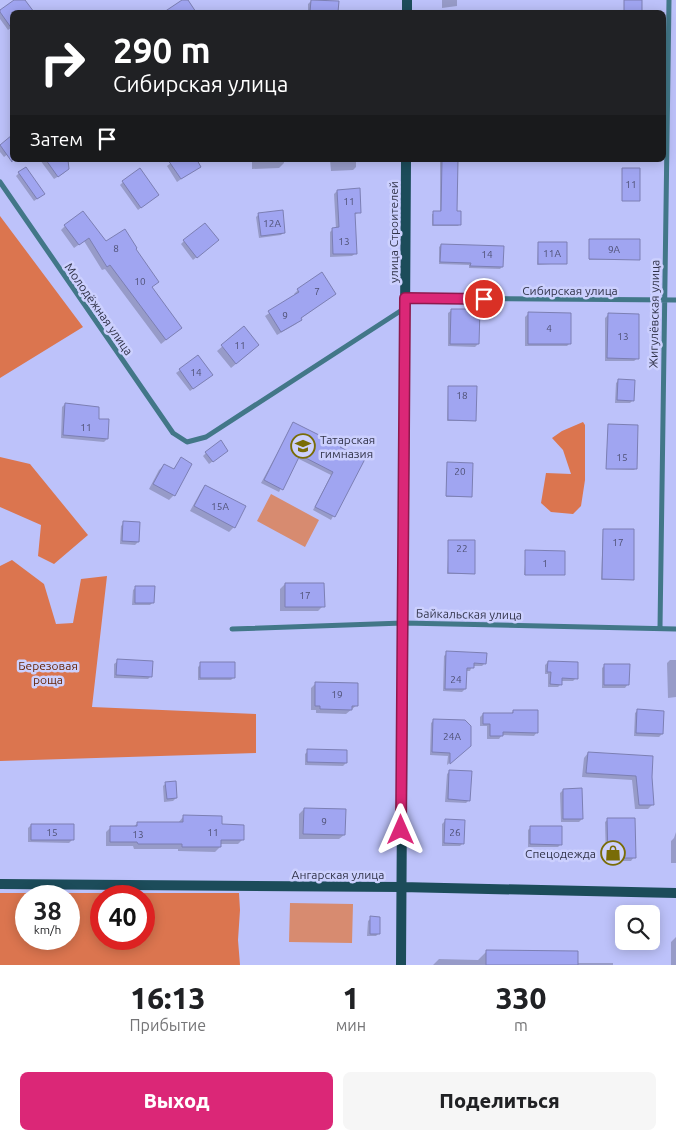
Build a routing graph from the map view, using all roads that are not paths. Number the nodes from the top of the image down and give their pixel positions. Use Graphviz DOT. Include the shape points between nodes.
graph roads {
  1 [pos="669,0"];
  2 [pos="406,162"];
  3 [pos="0,182"];
  4 [pos="665,300"];
  5 [pos="676,300"];
  6 [pos="405,303"];
  7 [pos="403,623"];
  8 [pos="660,628"];
  9 [pos="232,629"];
  10 [pos="676,629"];
  11 [pos="0,884"];
  12 [pos="401,887"];
  13 [pos="676,893"];
  14 [pos="400,965"];
  1 -- 4 [label="street, Жигулёвская улица"];
  2 -- 6 [label="street, улица Строителей"];
  3 -- 6 [label="street, Молодёжная улица" via="173,433 187,442 206,437"];
  4 -- 5 [label="street, Сибирская улица"];
  4 -- 6 [label="street, Сибирская улица"];
  4 -- 8 [label="street, Жигулёвская улица"];
  6 -- 7 [label="street, улица Строителей"];
  7 -- 8 [label="street, Байкальская улица"];
  7 -- 9 [label="street, Байкальская улица"];
  7 -- 12 [label="street, улица Строителей"];
  8 -- 10 [label="street, Байкальская улица"];
  11 -- 12 [label="street, Ангарская улица"];
  12 -- 13 [label="street, Ангарская улица"];
  12 -- 14 [label="street, улица Строителей"];
}
